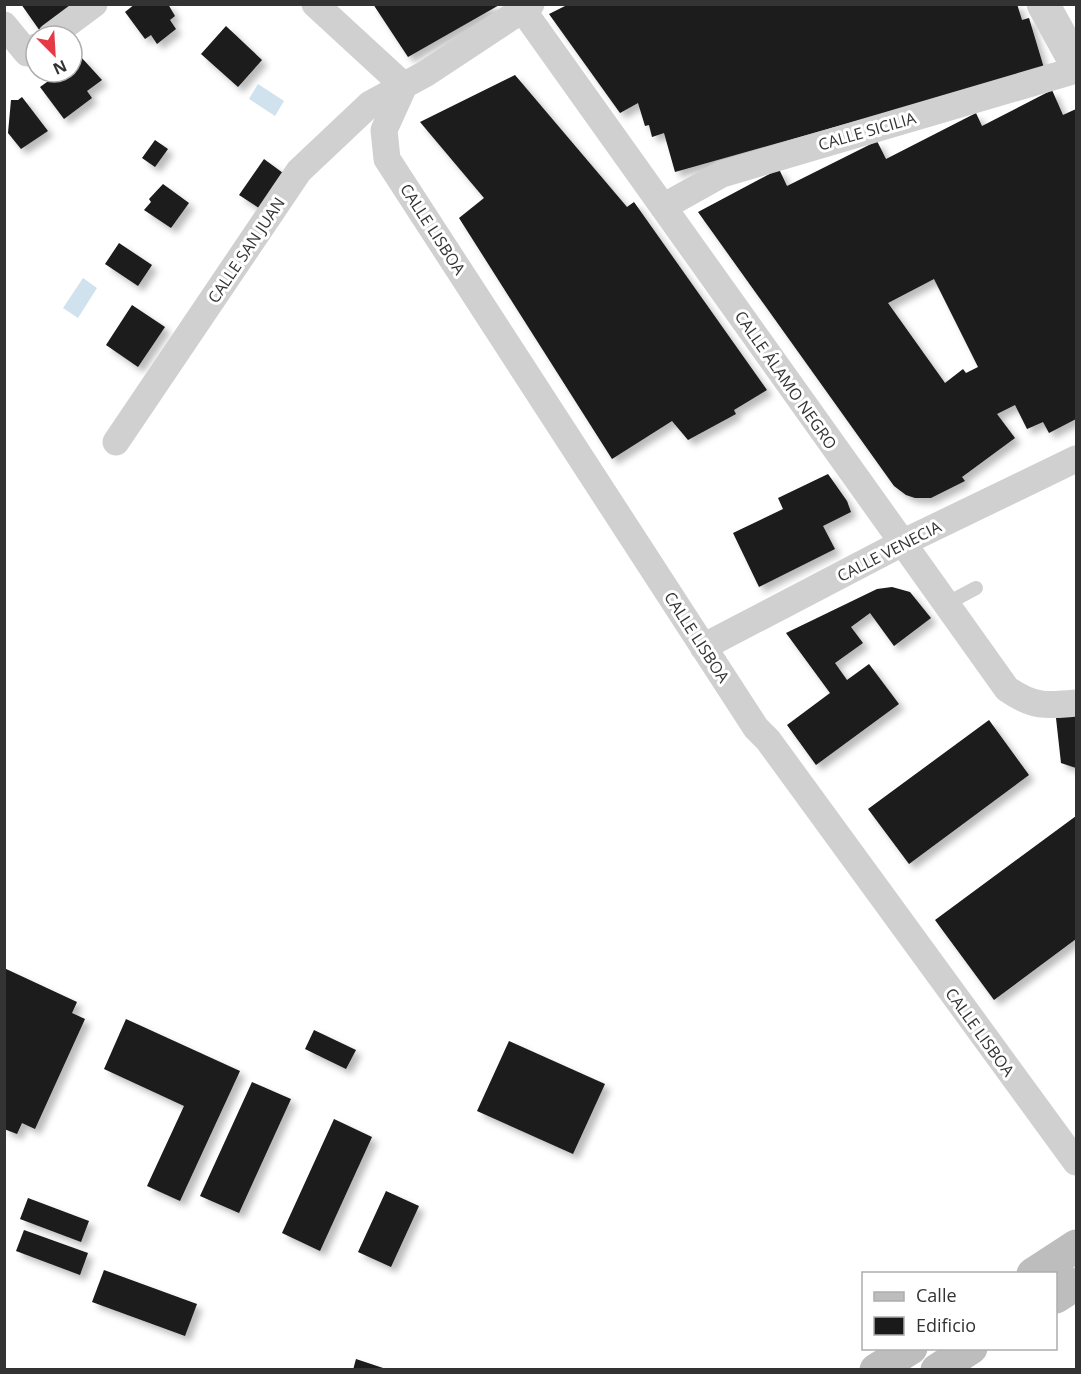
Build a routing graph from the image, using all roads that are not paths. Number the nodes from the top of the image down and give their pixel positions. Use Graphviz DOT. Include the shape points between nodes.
graph roads {
  1 [pos="94,4"];
  2 [pos="315,4"];
  3 [pos="1042,4"];
  4 [pos="527,7"];
  5 [pos="67,24"];
  6 [pos="4,25"];
  7 [pos="24,49"];
  8 [pos="1077,64"];
  9 [pos="1077,70"];
  10 [pos="404,86"];
  11 [pos="663,207"];
  12 [pos="116,442"];
  13 [pos="1077,459"];
  14 [pos="902,543"];
  15 [pos="976,588"];
  16 [pos="946,604"];
  17 [pos="703,647"];
  18 [pos="1077,703"];
  19 [pos="1077,1162"];
  20 [pos="1077,1246"];
  21 [pos="1036,1272"];
  22 [pos="1077,1284"];
  23 [pos="1057,1296"];
  24 [pos="908,1350"];
  25 [pos="969,1350"];
  26 [pos="876,1370"];
  27 [pos="937,1370"];
  1 -- 5 [label="street"];
  2 -- 10 [label="street"];
  3 -- 8 [label="street"];
  4 -- 10 [label="street, CALLE SAN JUAN"];
  4 -- 11 [label="street, CALLE ÁLAMO NEGRO"];
  6 -- 7 [label="street"];
  9 -- 11 [label="street, CALLE SICILIA" via="722,174"];
  10 -- 12 [label="street, CALLE SAN JUAN" via="370,104 299,171"];
  10 -- 17 [label="street, CALLE LISBOA" via="384,130 387,159"];
  11 -- 14 [label="street, CALLE ÁLAMO NEGRO"];
  13 -- 14 [label="street, CALLE VENECIA"];
  14 -- 16 [label="street, CALLE ÁLAMO NEGRO"];
  14 -- 17 [label="street, CALLE VENECIA"];
  15 -- 16 [label="lane"];
  16 -- 18 [label="street, CALLE ÁLAMO NEGRO" via="1007,689 1025,701 1048,706"];
  17 -- 19 [label="street, CALLE LISBOA" via="756,728"];
  20 -- 21 [label="main road"];
  22 -- 23 [label="main road"];
  24 -- 26 [label="main road"];
  25 -- 27 [label="main road"];
}
